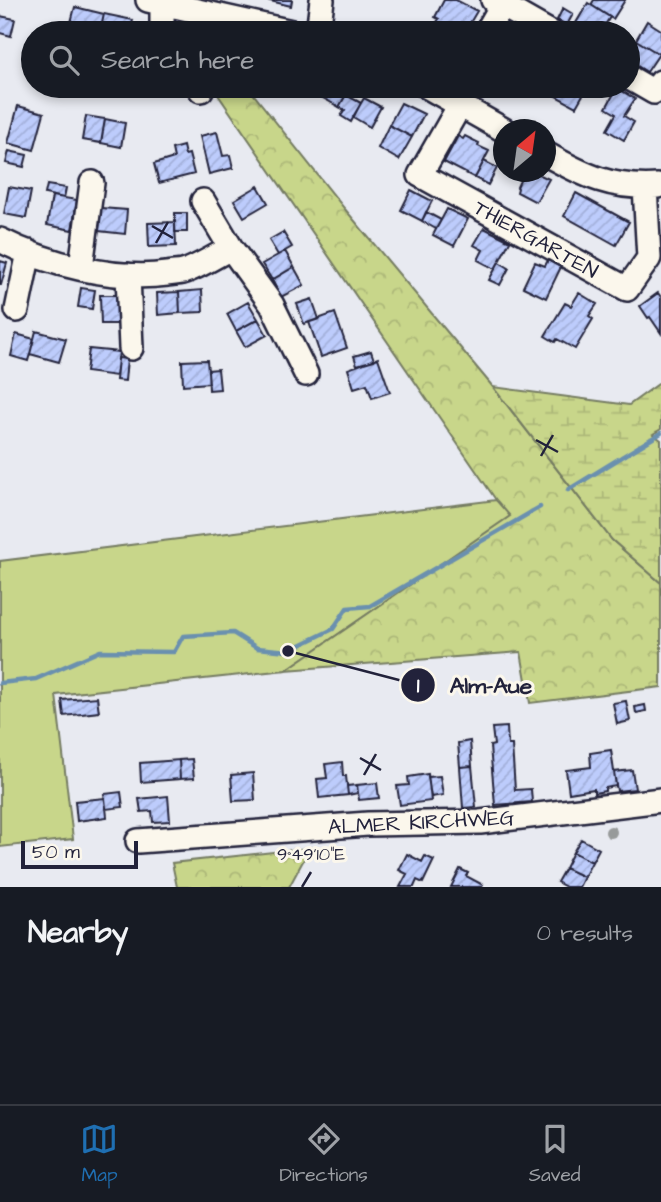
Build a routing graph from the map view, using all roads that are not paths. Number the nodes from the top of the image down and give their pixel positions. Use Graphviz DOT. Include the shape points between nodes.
graph roads {
  1 [pos="322,0"];
  2 [pos="155,1"];
  3 [pos="500,2"];
  4 [pos="160,21"];
  5 [pos="243,21"];
  6 [pos="319,21"];
  7 [pos="491,21"];
  8 [pos="531,21"];
  9 [pos="661,82"];
  10 [pos="640,84"];
  11 [pos="455,98"];
  12 [pos="456,98"];
  13 [pos="493,123"];
  14 [pos="556,160"];
  15 [pos="92,183"];
  16 [pos="653,187"];
  17 [pos="203,201"];
  18 [pos="0,240"];
  19 [pos="231,248"];
  20 [pos="29,252"];
  21 [pos="81,267"];
  22 [pos="128,275"];
  23 [pos="17,310"];
  24 [pos="131,348"];
  25 [pos="306,374"];
  26 [pos="661,800"];
  27 [pos="138,841"];
  1 -- 6 [label="street"];
  2 -- 4 [label="street"];
  2 -- 5 [label="street"];
  3 -- 7 [label="street"];
  3 -- 8 [label="street"];
  9 -- 10 [label="street" via="654,92"];
  11 -- 16 [label="street, THIERGARTEN" via="420,175 627,289 649,258"];
  12 -- 13 [label="street"];
  14 -- 16 [label="street" via="610,184"];
  15 -- 21 [label="street"];
  17 -- 19 [label="street"];
  18 -- 20 [label="street"];
  19 -- 22 [label="street" via="183,272"];
  19 -- 25 [label="street" via="272,305"];
  20 -- 21 [label="street"];
  20 -- 23 [label="street"];
  21 -- 22 [label="street"];
  22 -- 24 [label="street"];
  26 -- 27 [label="street, ALMER KIRCHWEG" via="480,822 368,824"];
}
